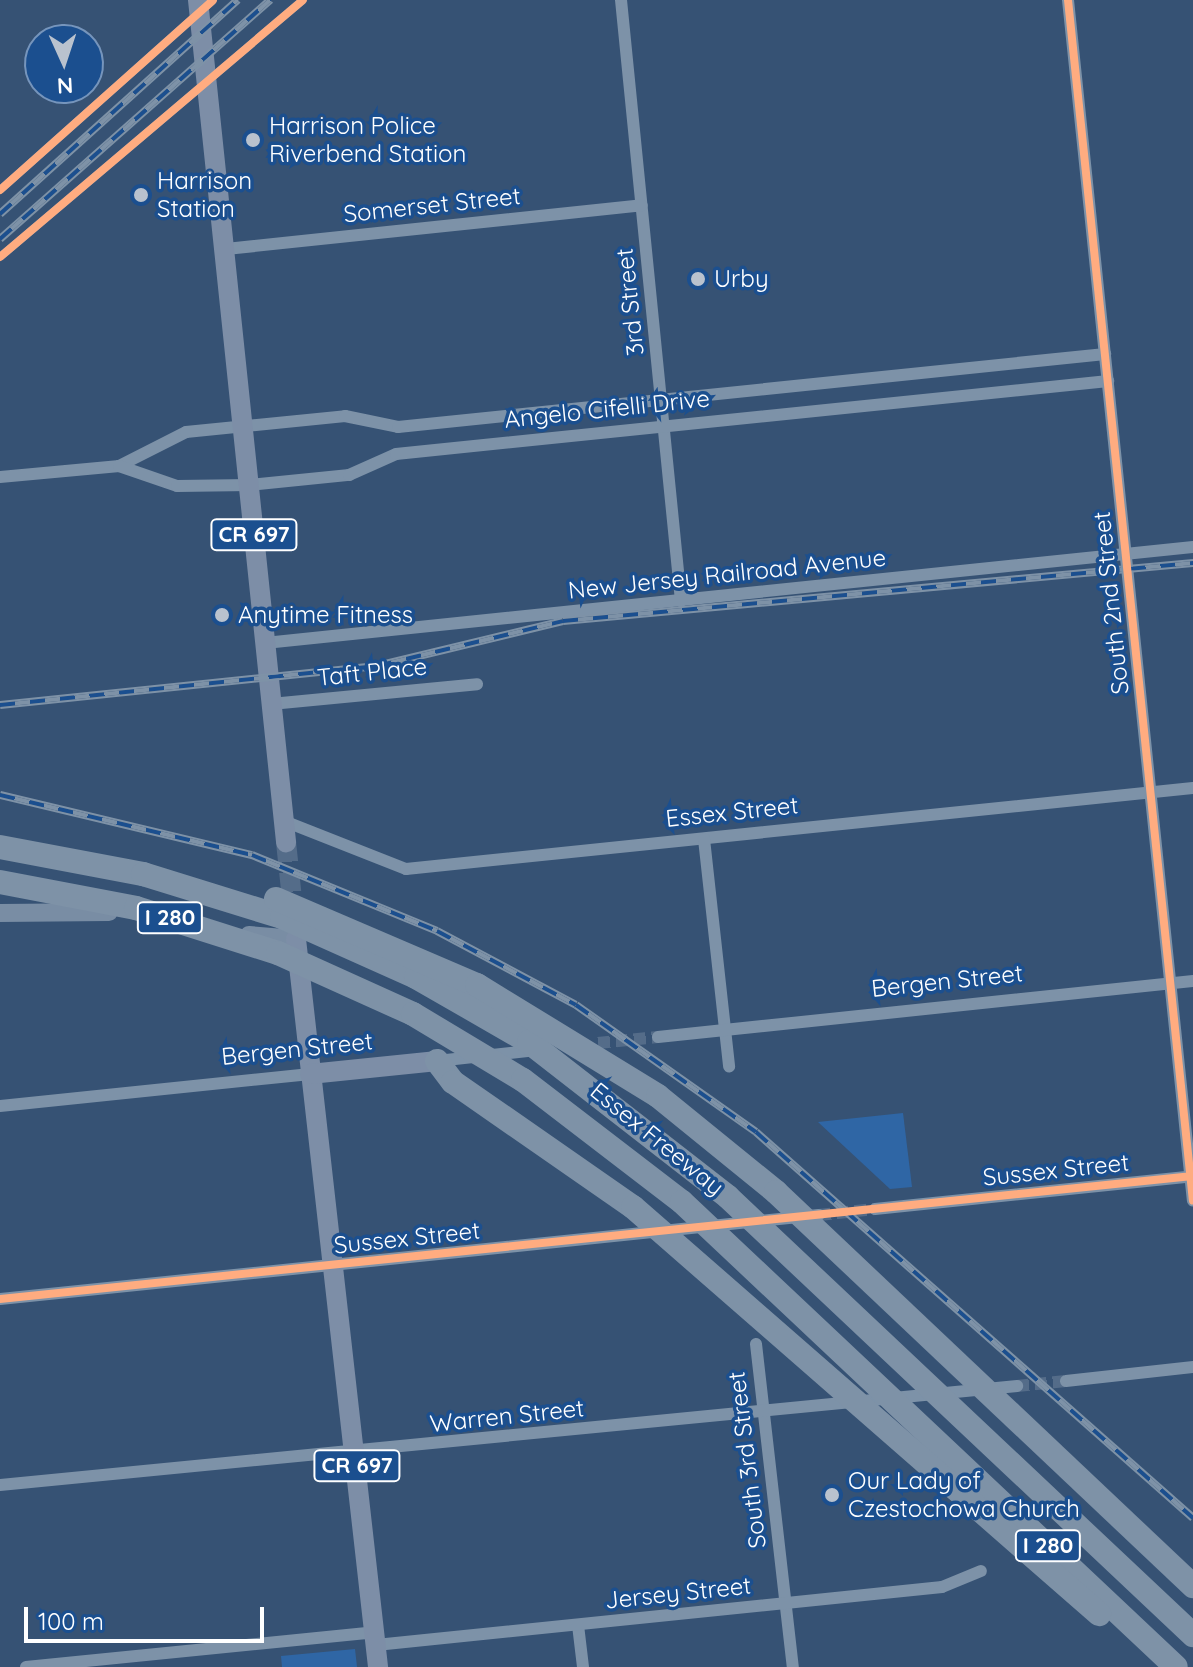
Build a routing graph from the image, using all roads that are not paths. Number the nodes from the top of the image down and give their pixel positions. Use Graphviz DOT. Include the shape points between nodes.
graph roads {
  1 [pos="198,0"];
  2 [pos="621,0"];
  3 [pos="1068,0"];
  4 [pos="642,205"];
  5 [pos="225,244"];
  6 [pos="1105,354"];
  7 [pos="1108,381"];
  8 [pos="662,400"];
  9 [pos="664,425"];
  10 [pos="243,426"];
  11 [pos="119,466"];
  12 [pos="0,477"];
  13 [pos="250,485"];
  14 [pos="1193,547"];
  15 [pos="1126,554"];
  16 [pos="681,601"];
  17 [pos="265,643"];
  18 [pos="477,684"];
  19 [pos="271,704"];
  20 [pos="1193,788"];
  21 [pos="1152,793"];
  22 [pos="285,832"];
  23 [pos="704,839"];
  24 [pos="0,847"];
  25 [pos="0,882"];
  26 [pos="0,913"];
  27 [pos="329,927"];
  28 [pos="296,939"];
  29 [pos="1193,981"];
  30 [pos="1171,983"];
  31 [pos="726,1030"];
  32 [pos="658,1037"];
  33 [pos="598,1043"];
  34 [pos="437,1061"];
  35 [pos="729,1067"];
  36 [pos="310,1074"];
  37 [pos="0,1106"];
  38 [pos="1192,1176"];
  39 [pos="1193,1201"];
  40 [pos="875,1209"];
  41 [pos="819,1215"];
  42 [pos="336,1266"];
  43 [pos="0,1299"];
  44 [pos="756,1344"];
  45 [pos="1193,1367"];
  46 [pos="1066,1381"];
  47 [pos="1017,1386"];
  48 [pos="764,1413"];
  49 [pos="356,1452"];
  50 [pos="0,1485"];
  51 [pos="981,1571"];
  52 [pos="1193,1586"];
  53 [pos="786,1604"];
  54 [pos="578,1625"];
  55 [pos="1193,1635"];
  56 [pos="375,1638"];
  57 [pos="1174,1665"];
  58 [pos="26,1667"];
  59 [pos="378,1667"];
  60 [pos="583,1667"];
  61 [pos="793,1667"];
  1 -- 5 [label="main road, CR 697"];
  2 -- 4 [label="street, 3rd Street"];
  3 -- 6 [label="street, South 2nd Street"];
  4 -- 5 [label="street, Somerset Street"];
  4 -- 8 [label="street, 3rd Street"];
  5 -- 10 [label="main road, CR 697"];
  6 -- 7 [label="street, South 2nd Street"];
  6 -- 8 [label="street, Angelo Cifelli Drive"];
  7 -- 9 [label="street, Angelo Cifelli Drive"];
  7 -- 15 [label="street, South 2nd Street"];
  8 -- 9 [label="street, 3rd Street"];
  8 -- 10 [label="street, Angelo Cifelli Drive" via="398,427 345,416"];
  9 -- 13 [label="street, Angelo Cifelli Drive" via="396,454 349,475"];
  9 -- 16 [label="street, 3rd Street"];
  10 -- 11 [label="street, Angelo Cifelli Drive" via="176,434"];
  10 -- 13 [label="main road, CR 697"];
  11 -- 12 [label="street, Angelo Cifelli Drive"];
  11 -- 13 [label="street, Angelo Cifelli Drive" via="177,486"];
  13 -- 17 [label="main road, CR 697"];
  14 -- 15 [label="street, New Jersey Railroad Avenue"];
  15 -- 16 [label="street, New Jersey Railroad Avenue"];
  15 -- 21 [label="street, South 2nd Street"];
  16 -- 17 [label="street, New Jersey Railroad Avenue"];
  17 -- 19 [label="main road, CR 697"];
  18 -- 19 [label="street, Taft Place"];
  19 -- 22 [label="main road, CR 697"];
  20 -- 21 [label="street, Essex Street"];
  21 -- 23 [label="street, Essex Street"];
  21 -- 30 [label="street, South 2nd Street"];
  22 -- 23 [label="street, Essex Street" via="406,869"];
  23 -- 31 [label="street"];
  24 -- 27 [label="highway" via="231,888"];
  25 -- 57 [label="highway, Essex Freeway / I 280" via="180,920 334,977 443,1031 523,1080 682,1202"];
  26 -- 28 [label="street" via="101,911"];
  27 -- 52 [label="highway" via="540,1021 618,1069 776,1192"];
  27 -- 55 [label="highway, Essex Freeway / I 280" via="503,1025 577,1074 728,1197"];
  28 -- 36 [label="main road, CR 697"];
  29 -- 30 [label="street, Bergen Street"];
  30 -- 31 [label="street, Bergen Street"];
  30 -- 38 [label="street, South 2nd Street"];
  31 -- 32 [label="street, Bergen Street"];
  31 -- 35 [label="street"];
  33 -- 34 [label="street, Bergen Street"];
  34 -- 36 [label="main road, Bergen Street"];
  34 -- 57 [label="highway" via="448,1079 633,1207 1075,1594"];
  36 -- 37 [label="street, Bergen Street"];
  36 -- 42 [label="main road, CR 697"];
  38 -- 39 [label="street, South 2nd Street"];
  38 -- 40 [label="street, Sussex Street"];
  41 -- 42 [label="street, Sussex Street"];
  42 -- 43 [label="street, Sussex Street"];
  42 -- 49 [label="main road, CR 697"];
  44 -- 48 [label="street, South 3rd Street"];
  45 -- 46 [label="street"];
  47 -- 48 [label="street, Warren Street"];
  48 -- 49 [label="street, Warren Street"];
  48 -- 53 [label="street, South 3rd Street"];
  49 -- 50 [label="street, Warren Street"];
  49 -- 56 [label="main road, CR 697"];
  51 -- 53 [label="street, Jersey Street" via="952,1585"];
  53 -- 54 [label="street, Jersey Street"];
  53 -- 61 [label="street, South 3rd Street"];
  54 -- 56 [label="street, Jersey Street"];
  54 -- 60 [label="street"];
  56 -- 58 [label="street, Jersey Street"];
  56 -- 59 [label="main road, CR 697"];
}
